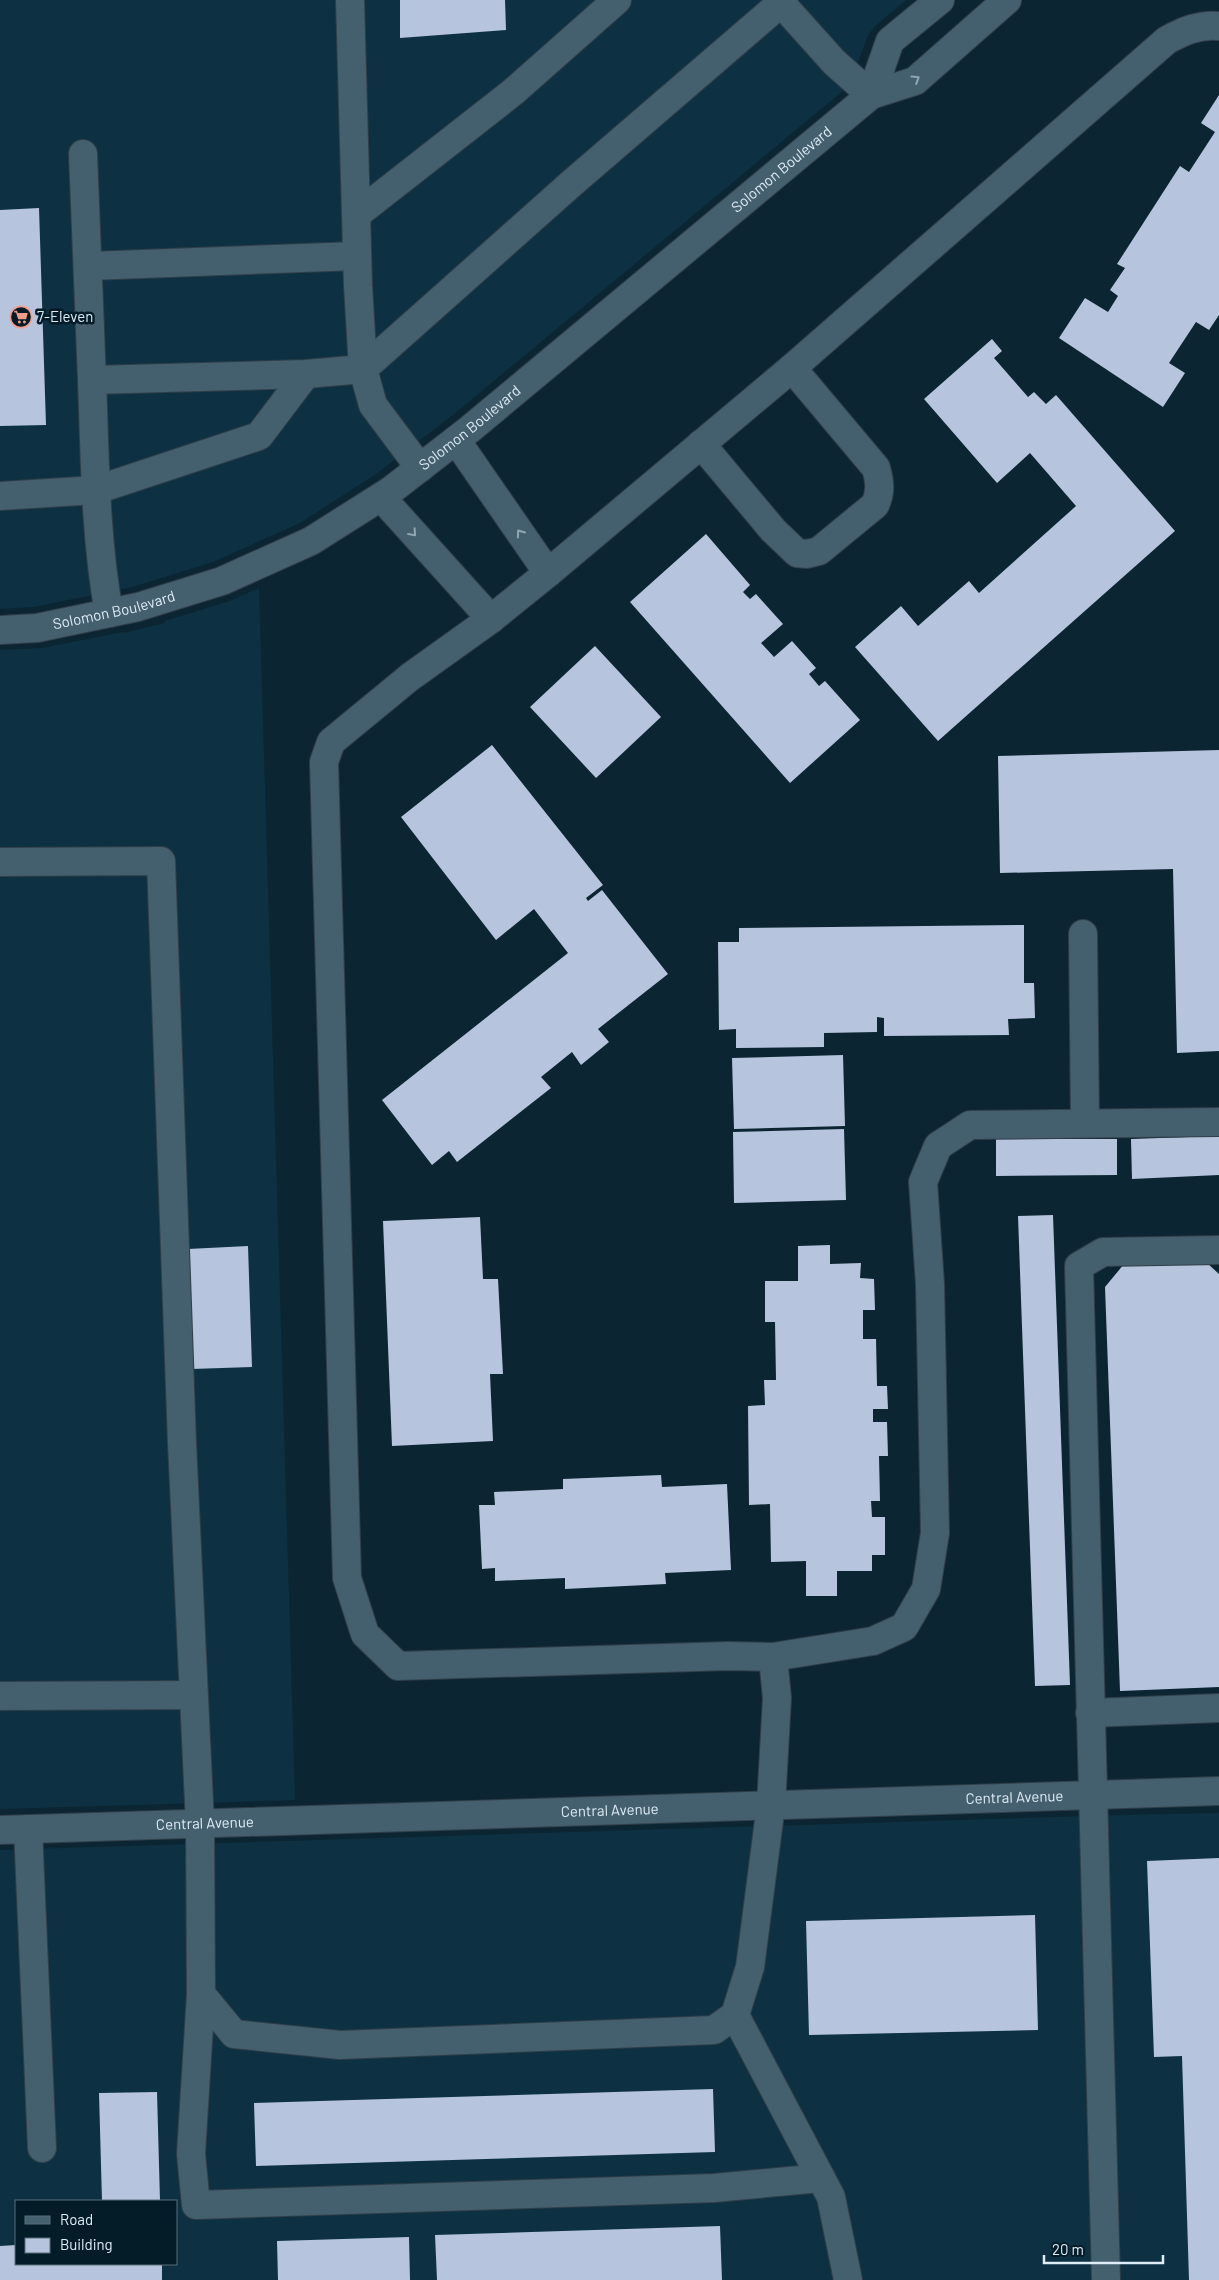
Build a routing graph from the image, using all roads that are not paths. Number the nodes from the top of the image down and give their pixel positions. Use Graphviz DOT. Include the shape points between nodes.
graph roads {
  1 [pos="350,0"];
  2 [pos="617,0"];
  3 [pos="940,0"];
  4 [pos="1007,0"];
  5 [pos="780,2"];
  6 [pos="1219,26"];
  7 [pos="871,95"];
  8 [pos="83,154"];
  9 [pos="356,215"];
  10 [pos="357,256"];
  11 [pos="89,266"];
  12 [pos="792,368"];
  13 [pos="363,369"];
  14 [pos="306,374"];
  15 [pos="92,380"];
  16 [pos="456,440"];
  17 [pos="701,444"];
  18 [pos="420,468"];
  19 [pos="96,490"];
  20 [pos="0,496"];
  21 [pos="380,497"];
  22 [pos="548,573"];
  23 [pos="108,613"];
  24 [pos="491,619"];
  25 [pos="0,630"];
  26 [pos="0,862"];
  27 [pos="1083,934"];
  28 [pos="1219,1122"];
  29 [pos="1085,1123"];
  30 [pos="1219,1250"];
  31 [pos="773,1657"];
  32 [pos="193,1695"];
  33 [pos="0,1696"];
  34 [pos="1219,1708"];
  35 [pos="1090,1713"];
  36 [pos="1219,1791"];
  37 [pos="1093,1795"];
  38 [pos="771,1804"];
  39 [pos="200,1824"];
  40 [pos="28,1829"];
  41 [pos="0,1830"];
  42 [pos="201,1994"];
  43 [pos="735,2015"];
  44 [pos="42,2148"];
  45 [pos="821,2178"];
  46 [pos="848,2280"];
  47 [pos="1106,2280"];
  1 -- 9 [label="street"];
  2 -- 9 [label="street" via="513,92"];
  3 -- 7 [label="street, Solomon Boulevard" via="890,42"];
  7 -- 4 [label="street, Solomon Boulevard, one-way" via="915,81"];
  5 -- 7 [label="street" via="834,62"];
  5 -- 13 [label="street"];
  6 -- 12 [label="street" via="1187,29 1167,40"];
  7 -- 16 [label="street, Solomon Boulevard"];
  8 -- 11 [label="street"];
  9 -- 10 [label="street"];
  10 -- 11 [label="street"];
  10 -- 13 [label="street"];
  11 -- 15 [label="street"];
  12 -- 17 [label="street"];
  12 -- 17 [label="street" via="876,468 880,494 875,505 819,551 798,553 773,530"];
  13 -- 14 [label="street"];
  13 -- 18 [label="street" via="373,405"];
  14 -- 15 [label="street"];
  14 -- 19 [label="street" via="259,436"];
  15 -- 19 [label="street"];
  16 -- 18 [label="street, Solomon Boulevard"];
  22 -- 16 [label="street, one-way"];
  17 -- 22 [label="street"];
  18 -- 21 [label="street, Solomon Boulevard"];
  19 -- 20 [label="street"];
  19 -- 23 [label="street"];
  21 -- 23 [label="street, Solomon Boulevard" via="311,541 222,581"];
  21 -- 24 [label="street, one-way"];
  22 -- 24 [label="street"];
  23 -- 25 [label="street, Solomon Boulevard" via="37,628"];
  24 -- 31 [label="street" via="410,677 331,742 324,762 347,1578 365,1634 398,1666"];
  26 -- 32 [label="street" via="161,861"];
  27 -- 29 [label="street"];
  28 -- 29 [label="street"];
  29 -- 31 [label="street" via="970,1125 938,1146 923,1182 930,1284 935,1533 926,1589 904,1627 873,1641"];
  30 -- 35 [label="street" via="1104,1252 1079,1266"];
  31 -- 38 [label="street" via="777,1698"];
  32 -- 33 [label="street"];
  32 -- 39 [label="street"];
  34 -- 35 [label="street"];
  35 -- 37 [label="street"];
  36 -- 37 [label="street, Central Avenue"];
  37 -- 38 [label="street, Central Avenue"];
  37 -- 47 [label="street"];
  38 -- 39 [label="street, Central Avenue"];
  38 -- 43 [label="street" via="750,1967"];
  39 -- 40 [label="street, Central Avenue"];
  39 -- 42 [label="street"];
  40 -- 41 [label="street, Central Avenue"];
  40 -- 44 [label="street"];
  42 -- 43 [label="street" via="234,2034 340,2045 714,2030"];
  42 -- 45 [label="street" via="191,2154 196,2205 714,2188"];
  43 -- 45 [label="street"];
  45 -- 46 [label="street" via="831,2197"];
}
